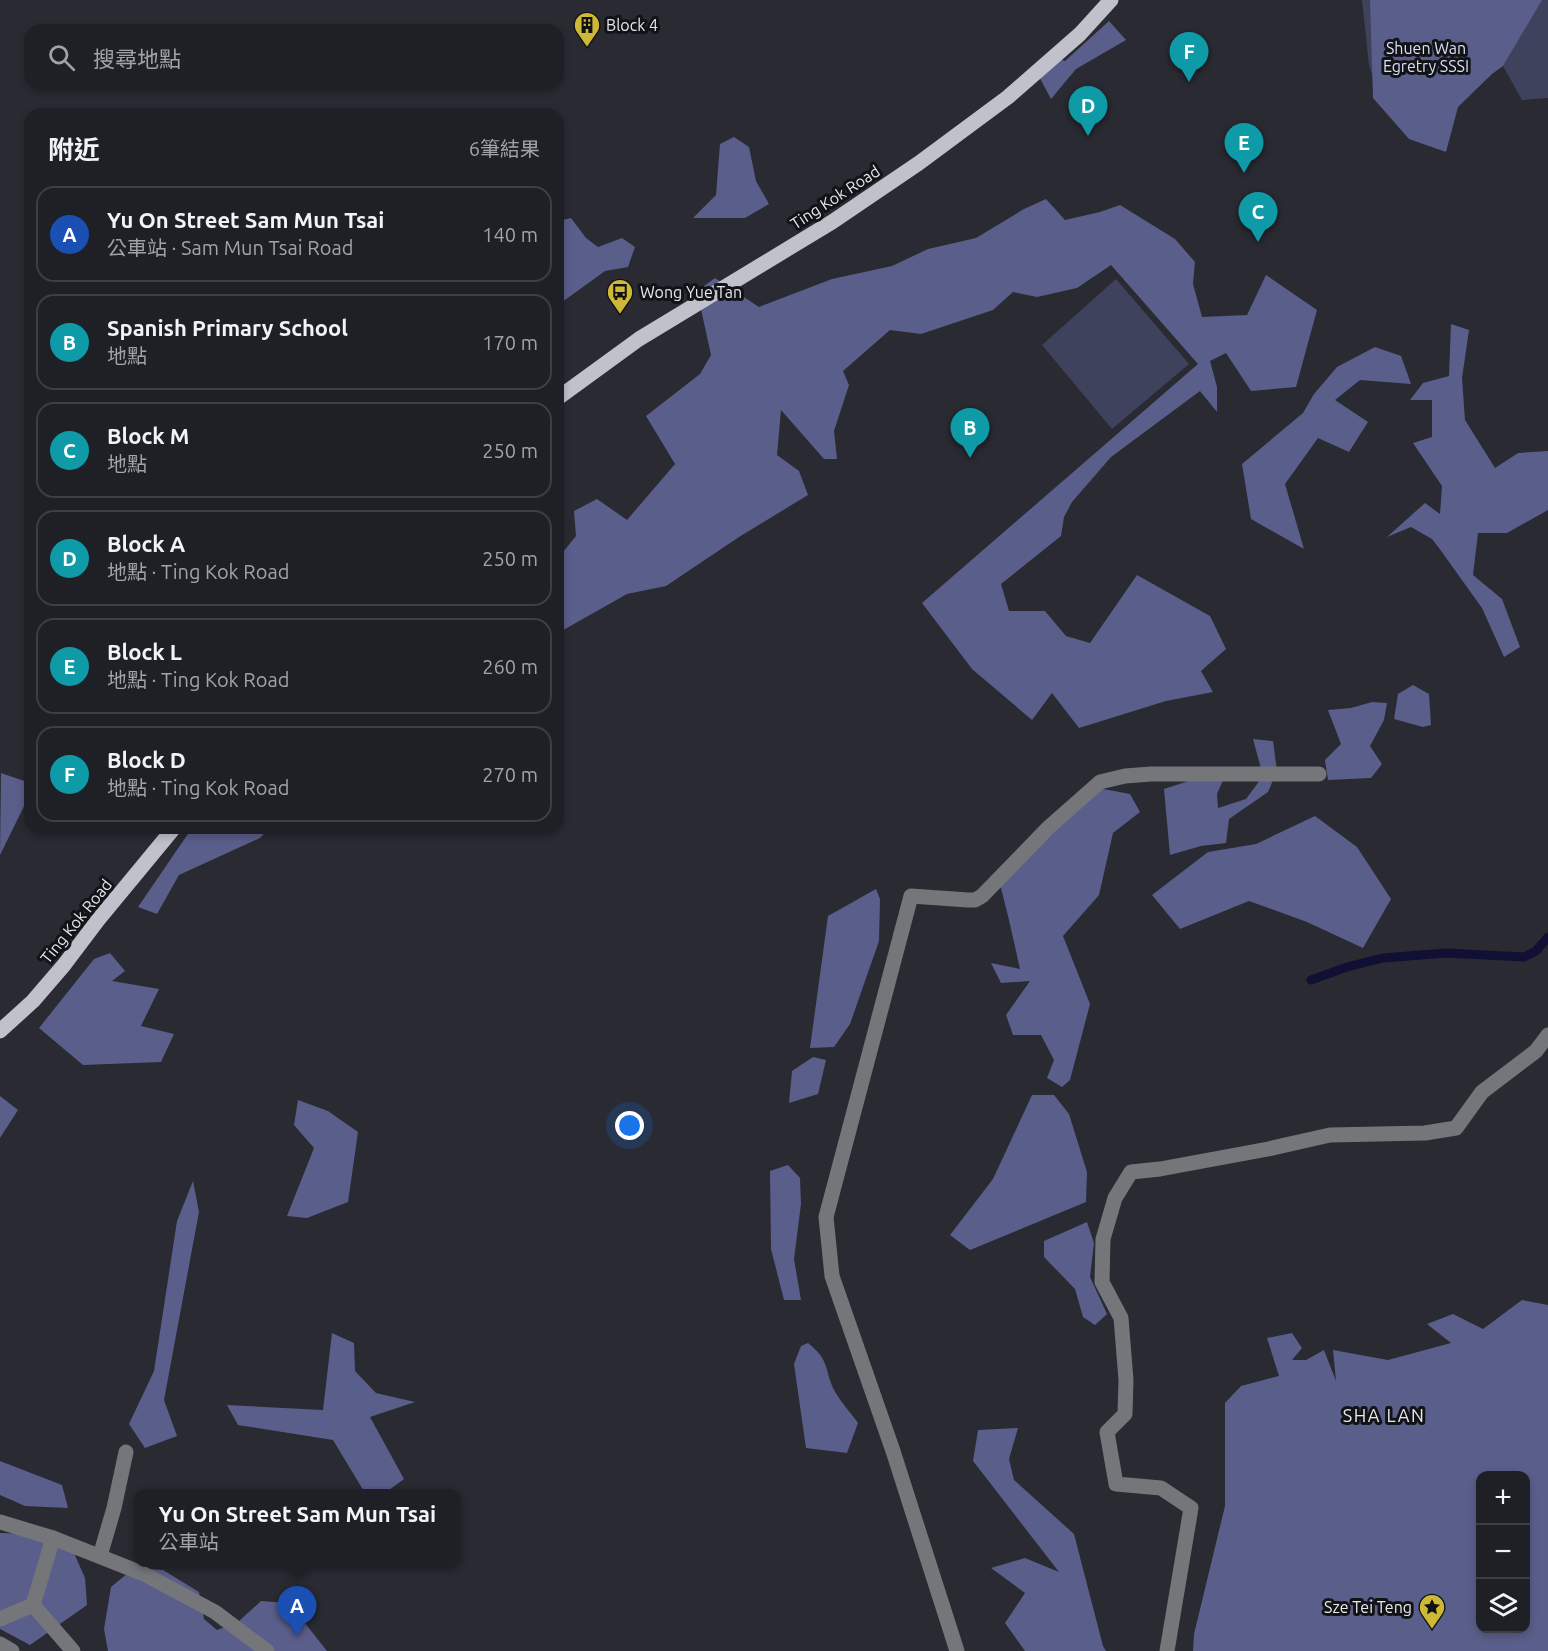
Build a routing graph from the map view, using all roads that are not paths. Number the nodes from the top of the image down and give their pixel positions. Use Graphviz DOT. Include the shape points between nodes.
graph roads {
  1 [pos="1111,0"];
  2 [pos="564,394"];
  3 [pos="1319,774"];
  4 [pos="169,834"];
  5 [pos="0,1031"];
  6 [pos="1548,1035"];
  7 [pos="126,1452"];
  8 [pos="0,1522"];
  9 [pos="53,1538"];
  10 [pos="100,1556"];
  11 [pos="33,1605"];
  12 [pos="0,1619"];
  13 [pos="0,1644"];
  14 [pos="12,1651"];
  15 [pos="73,1651"];
  16 [pos="267,1651"];
  17 [pos="957,1651"];
  18 [pos="1167,1651"];
  1 -- 2 [label="main road, Ting Kok Road" via="1080,34 1008,98 919,163 832,222 639,339"];
  3 -- 17 [label="street" via="1151,774 1100,782 1048,827 982,896 975,900 911,896 826,1217 832,1276"];
  4 -- 5 [label="main road, Ting Kok Road" via="64,965"];
  6 -- 18 [label="street" via="1536,1051 1482,1092 1456,1128 1425,1133 1330,1135 1131,1173 1115,1198 1102,1239 1102,1282 1121,1318 1126,1380 1125,1414 1107,1432 1116,1484 1161,1488 1191,1508"];
  7 -- 10 [label="street"];
  8 -- 9 [label="street"];
  9 -- 10 [label="street"];
  9 -- 11 [label="street"];
  10 -- 16 [label="street" via="144,1574 214,1612"];
  11 -- 12 [label="street"];
  11 -- 15 [label="street"];
  13 -- 14 [label="street"];
}
